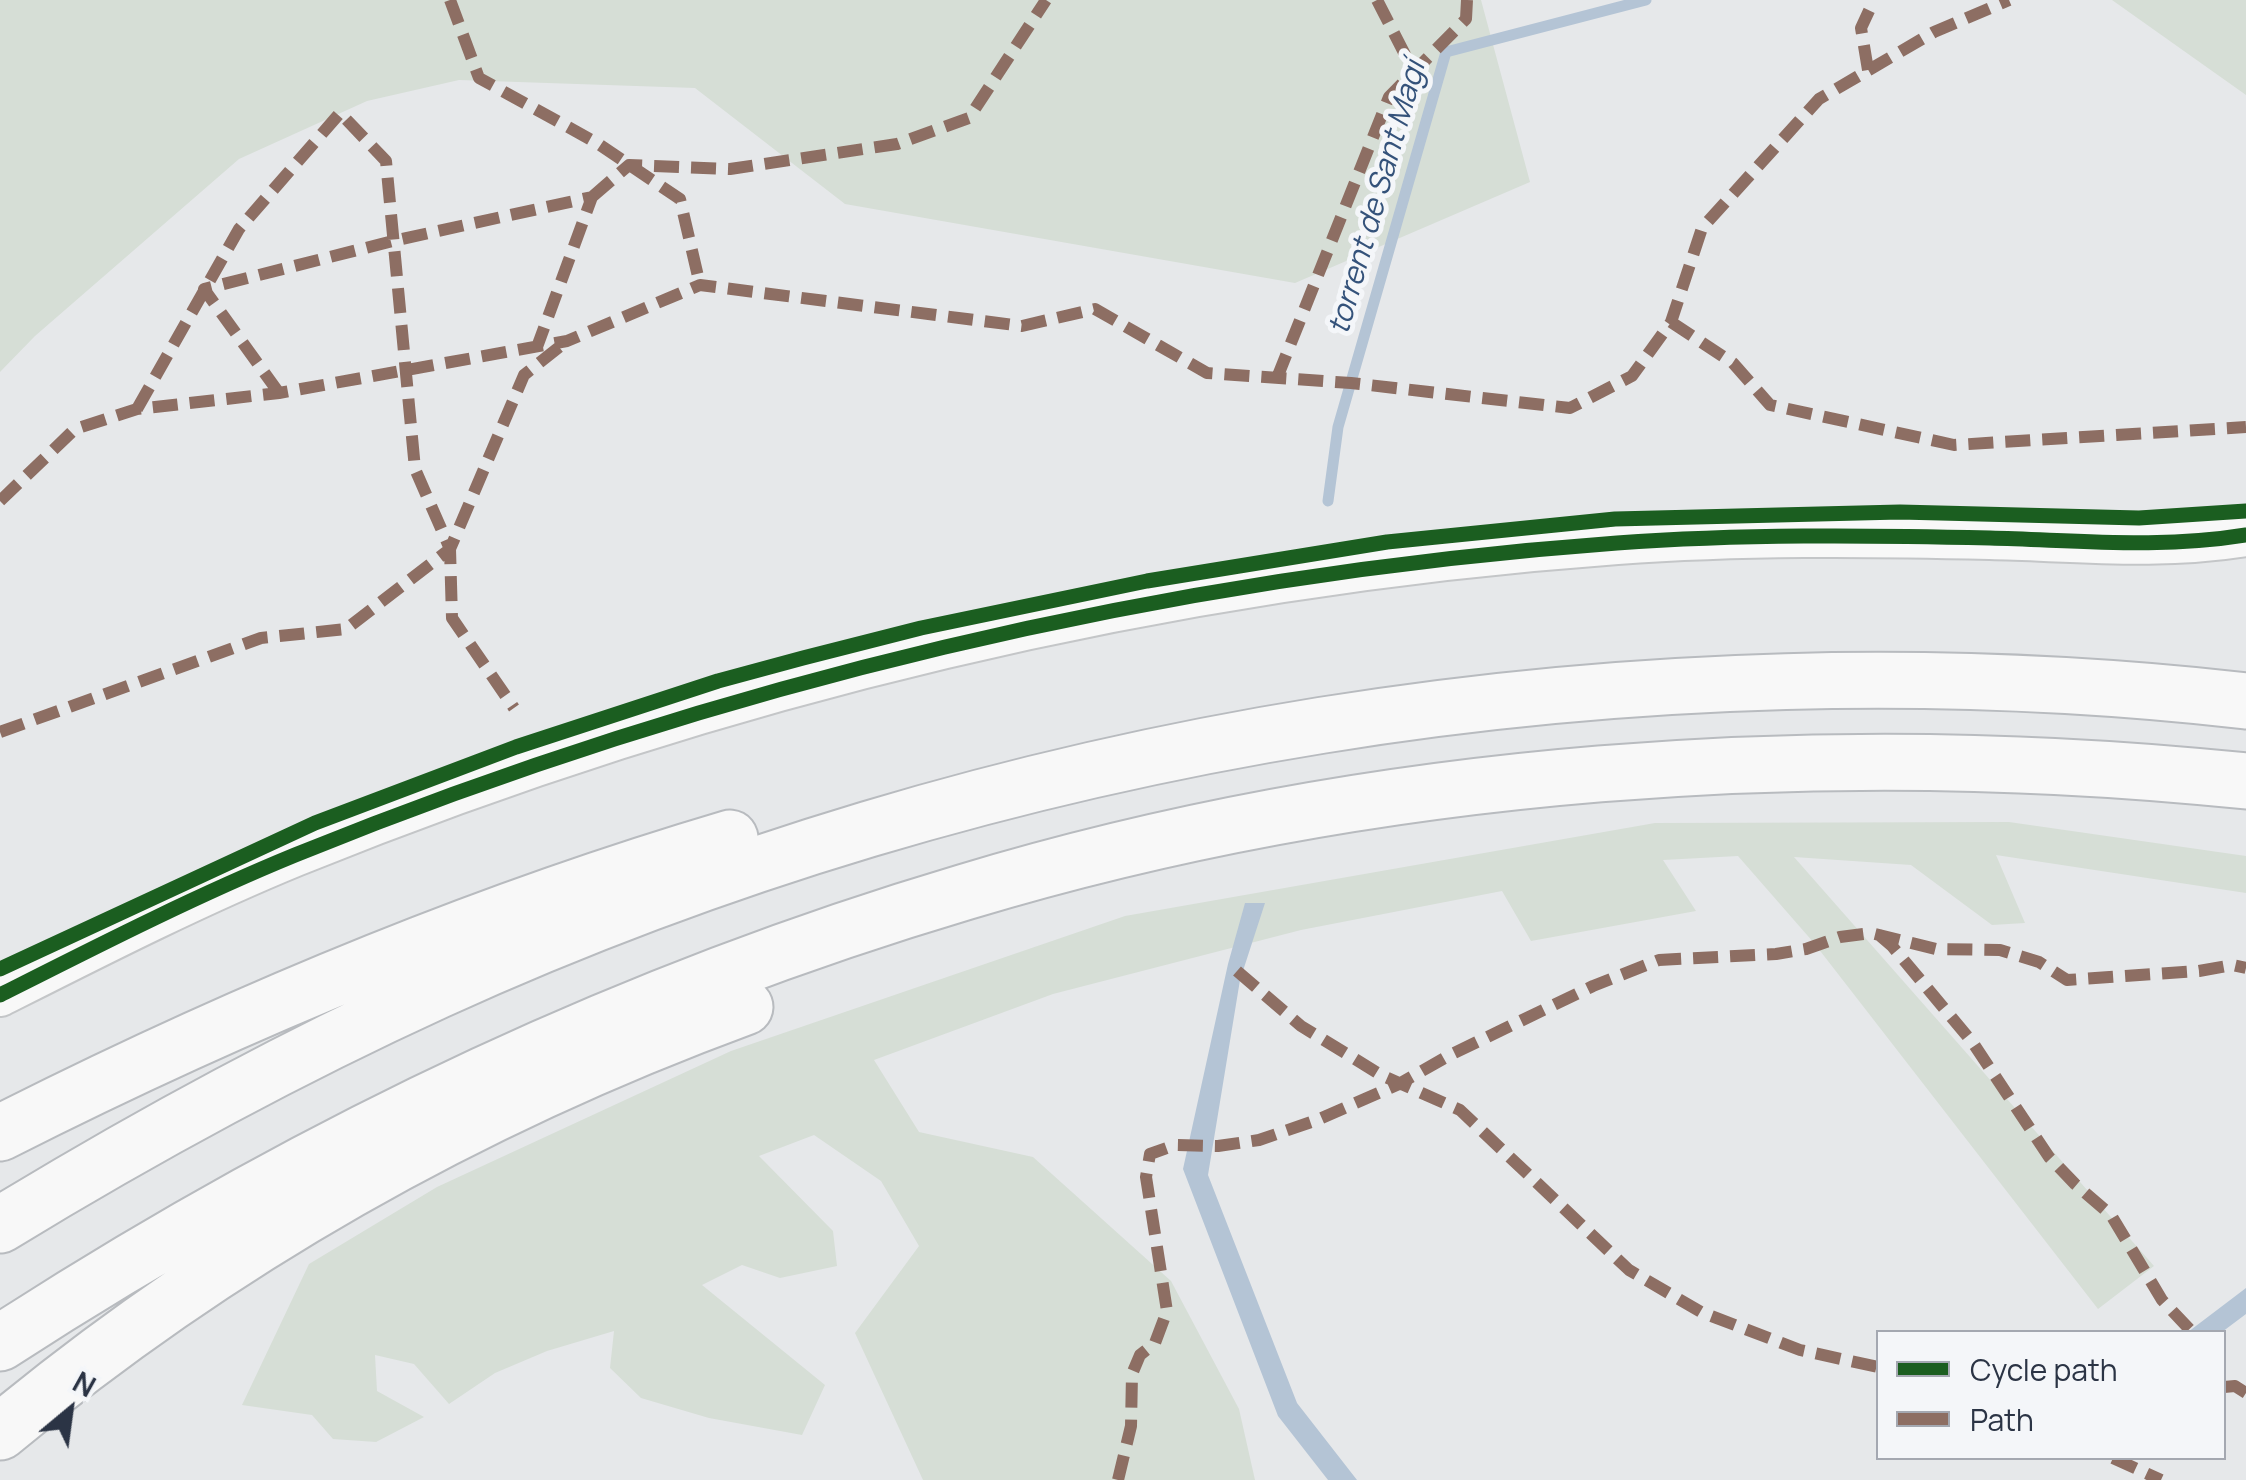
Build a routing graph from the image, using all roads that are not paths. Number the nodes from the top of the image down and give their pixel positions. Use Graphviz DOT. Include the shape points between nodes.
graph roads {
  1 [pos="2246,535"];
  2 [pos="2246,700"];
  3 [pos="1456,708"];
  4 [pos="1630,771"];
  5 [pos="2246,780"];
  6 [pos="0,995"];
  7 [pos="0,1133"];
  8 [pos="0,1225"];
  9 [pos="0,1343"];
  10 [pos="0,1432"];
  1 -- 6 [label="street" via="2159,543 1756,536 1620,543 1273,582 1048,624 741,700 569,754 288,858"];
  2 -- 3 [label="highway" via="2034,684 1840,682"];
  3 -- 7 [label="highway" via="1246,707 1069,743 893,790 620,873 453,934 228,1026"];
  3 -- 8 [label="highway" via="1246,740 1078,775 892,824 710,883 529,952 354,1030 186,1116"];
  4 -- 5 [label="highway" via="1917,761"];
  4 -- 9 [label="highway" via="1415,796 1152,844 964,892 787,952 592,1026 416,1105 212,1212"];
  4 -- 10 [label="highway" via="1438,826 1252,857 1063,900 894,952 702,1024 474,1122 323,1204 174,1298"];
}
